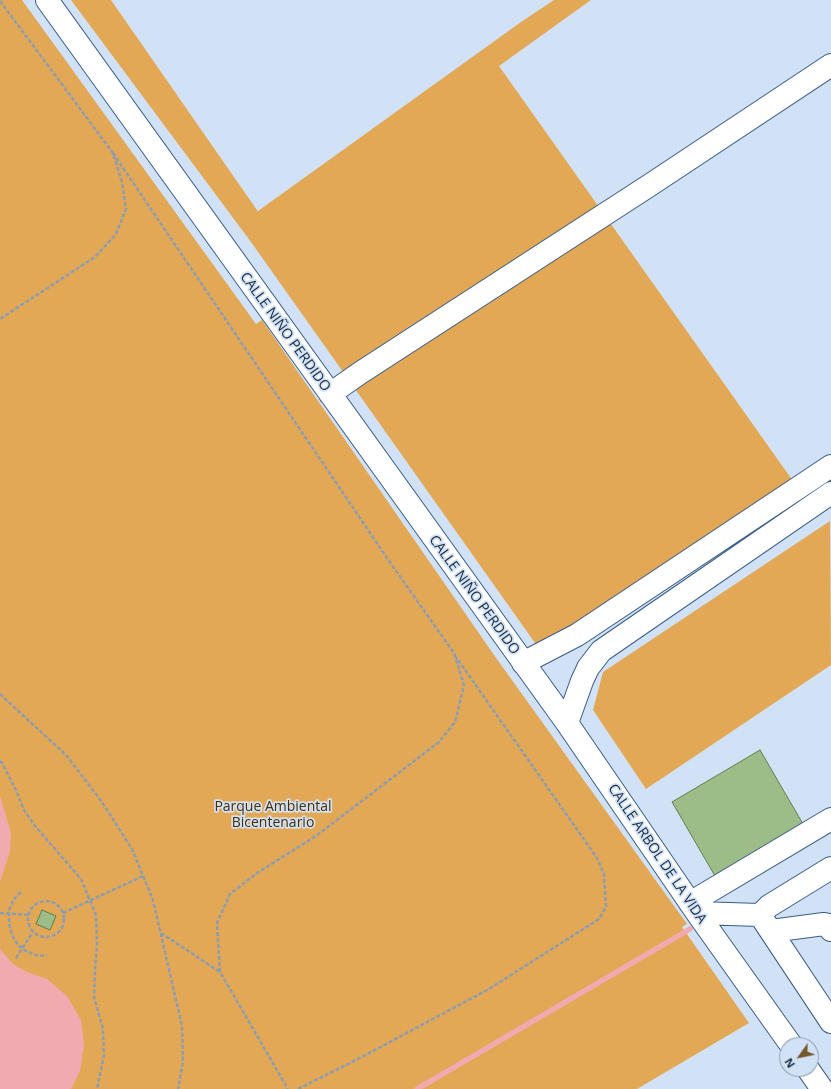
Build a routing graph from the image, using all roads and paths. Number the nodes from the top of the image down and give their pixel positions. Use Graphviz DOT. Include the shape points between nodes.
graph roads {
  1 [pos="47,0"];
  2 [pos="0,1"];
  3 [pos="831,65"];
  4 [pos="113,153"];
  5 [pos="0,319"];
  6 [pos="330,394"];
  7 [pos="831,466"];
  8 [pos="831,493"];
  9 [pos="454,654"];
  10 [pos="524,663"];
  11 [pos="0,694"];
  12 [pos="567,723"];
  13 [pos="0,761"];
  14 [pos="831,820"];
  15 [pos="831,868"];
  16 [pos="143,876"];
  17 [pos="21,892"];
  18 [pos="90,900"];
  19 [pos="693,908"];
  20 [pos="0,913"];
  21 [pos="63,913"];
  22 [pos="9,914"];
  23 [pos="28,916"];
  24 [pos="766,923"];
  25 [pos="830,926"];
  26 [pos="33,932"];
  27 [pos="161,933"];
  28 [pos="23,948"];
  29 [pos="47,956"];
  30 [pos="16,958"];
  31 [pos="220,972"];
  32 [pos="831,1022"];
  33 [pos="785,1037"];
  34 [pos="814,1077"];
  35 [pos="97,1089"];
  36 [pos="178,1089"];
  37 [pos="288,1089"];
  38 [pos="298,1089"];
  39 [pos="822,1089"];
  1 -- 6 [label="street, CALLE NIÑO PERDIDO"];
  2 -- 4 [label="path"];
  3 -- 6 [label="street"];
  4 -- 5 [label="path" via="122,182 126,209 116,234 95,256"];
  4 -- 9 [label="path"];
  6 -- 10 [label="street, CALLE NIÑO PERDIDO"];
  7 -- 10 [label="street" via="577,635"];
  8 -- 12 [label="street" via="601,651 588,668"];
  9 -- 31 [label="path" via="464,685 455,722 439,742 421,756 316,836 257,873 230,894 216,923"];
  9 -- 38 [label="path" via="597,858 604,874 606,907 599,919 489,989"];
  10 -- 12 [label="street, CALLE ARBOL DE LA VIDA"];
  11 -- 16 [label="path" via="66,755 102,802 132,849"];
  12 -- 19 [label="street, CALLE ARBOL DE LA VIDA"];
  13 -- 18 [label="path" via="24,810 81,879"];
  14 -- 19 [label="street"];
  15 -- 24 [label="street" via="769,906"];
  16 -- 18 [label="path"];
  16 -- 27 [label="path" via="153,900"];
  17 -- 22 [label="path" via="14,898"];
  18 -- 21 [label="path"];
  18 -- 35 [label="path" via="96,914 97,929 94,997 104,1029 104,1055"];
  19 -- 24 [label="street"];
  19 -- 33 [label="street, CALLE ARBOL DE LA VIDA"];
  20 -- 22 [label="path"];
  21 -- 23 [label="path" via="56,904 44,901 33,906"];
  21 -- 26 [label="path" via="63,925 56,935 44,938"];
  22 -- 23 [label="path"];
  22 -- 28 [label="path" via="12,935"];
  23 -- 26 [label="path" via="29,927"];
  24 -- 25 [label="street"];
  24 -- 32 [label="street"];
  26 -- 28 [label="path"];
  27 -- 31 [label="path"];
  27 -- 36 [label="path" via="182,1026 183,1062"];
  28 -- 29 [label="path" via="36,955"];
  28 -- 30 [label="path"];
  31 -- 37 [label="path"];
  34 -- 39 [label="street"];
}
